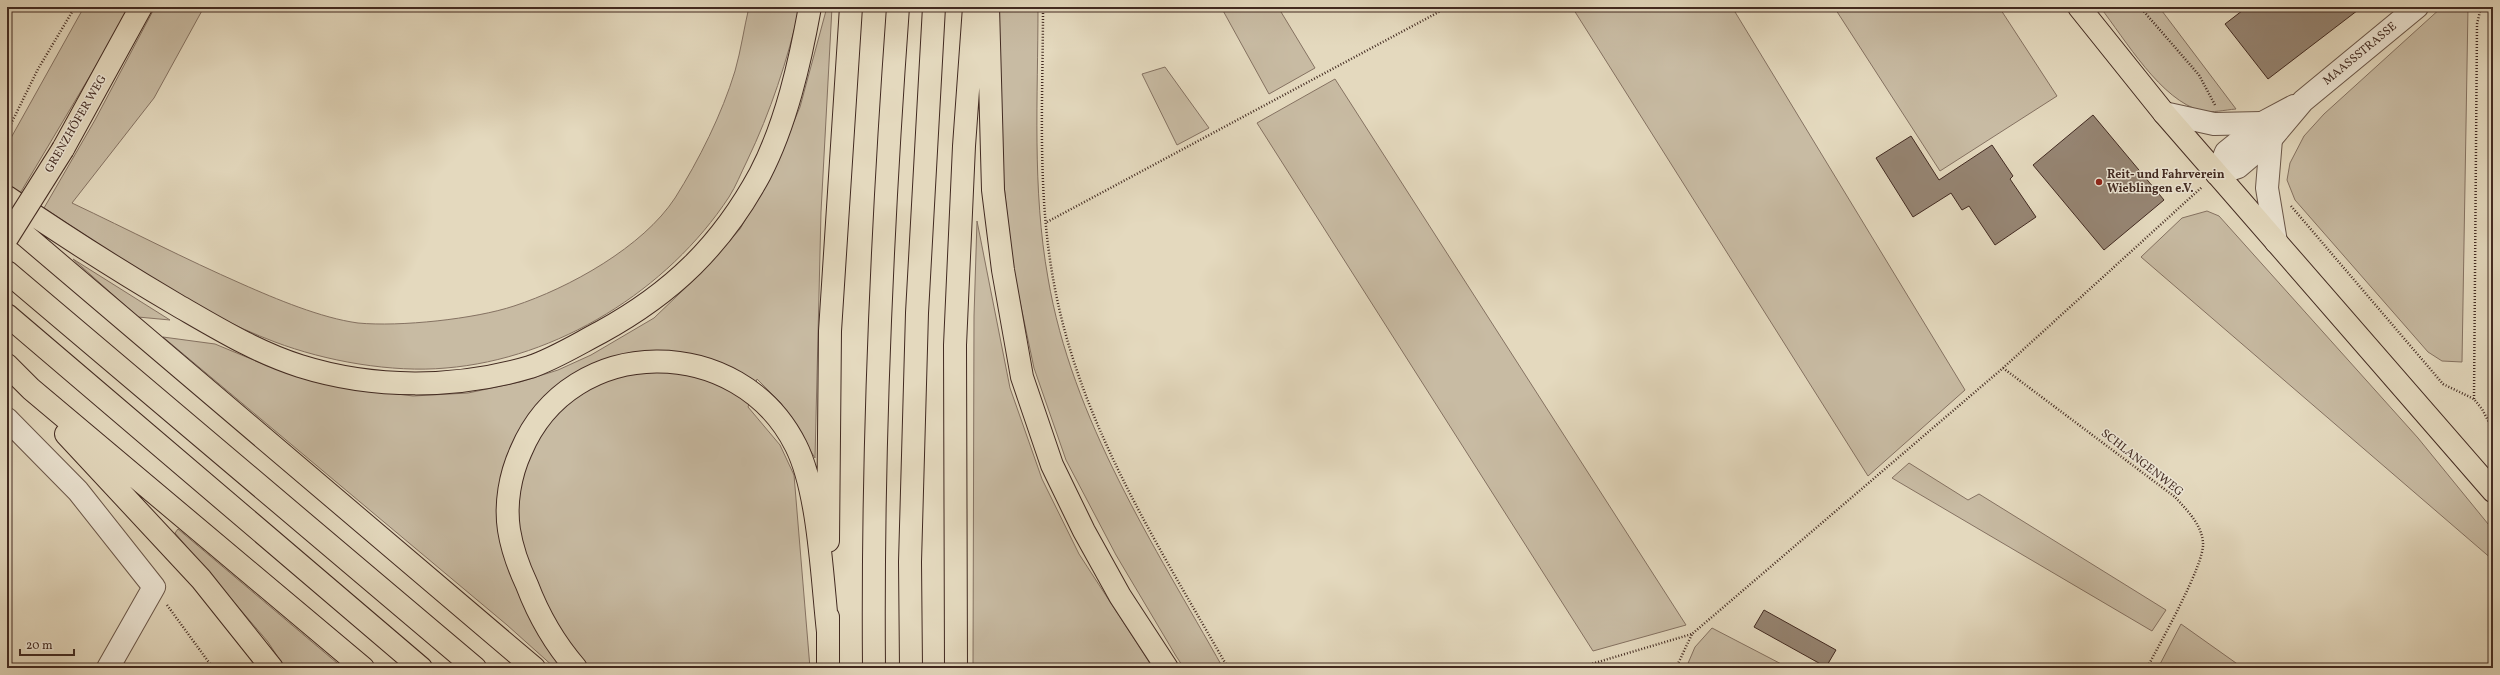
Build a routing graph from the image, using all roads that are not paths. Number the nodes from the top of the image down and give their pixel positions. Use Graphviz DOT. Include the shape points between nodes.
graph roads {
  1 [pos="141,7"];
  2 [pos="810,7"];
  3 [pos="851,7"];
  4 [pos="898,7"];
  5 [pos="934,7"];
  6 [pos="974,7"];
  7 [pos="988,7"];
  8 [pos="2079,7"];
  9 [pos="2417,7"];
  10 [pos="2164,113"];
  11 [pos="2266,131"];
  12 [pos="2217,174"];
  13 [pos="7,197"];
  14 [pos="7,220"];
  15 [pos="7,238"];
  16 [pos="2276,242"];
  17 [pos="7,272"];
  18 [pos="7,315"];
  19 [pos="7,365"];
  20 [pos="31,389"];
  21 [pos="7,419"];
  22 [pos="2493,491"];
  23 [pos="828,632"];
  24 [pos="108,668"];
  25 [pos="272,668"];
  26 [pos="363,668"];
  27 [pos="421,668"];
  28 [pos="475,668"];
  29 [pos="534,668"];
  30 [pos="576,668"];
  31 [pos="828,668"];
  32 [pos="874,668"];
  33 [pos="911,668"];
  34 [pos="956,668"];
  35 [pos="1167,668"];
  1 -- 15 [label="main road, GRENZHÖFER WEG, bridge" via="63,149"];
  2 -- 13 [label="main road" via="783,117 760,173 733,217 701,259 661,295 573,348 532,366 486,377 429,384 374,381 300,366 241,343 94,256"];
  3 -- 23 [label="main road" via="830,331"];
  4 -- 32 [label="main road" via="880,301 873,566"];
  5 -- 33 [label="main road" via="917,320 910,562"];
  6 -- 34 [label="main road" via="964,146 955,345"];
  7 -- 35 [label="main road" via="993,190 1003,270 1022,377 1052,465 1084,531 1120,596"];
  8 -- 10 [label="main road"];
  9 -- 11 [label="street, MAASSSTRASSE"];
  10 -- 11 [label="street" via="2214,124"];
  10 -- 12 [label="main road"];
  11 -- 12 [label="street, MAASSSTRASSE" via="2226,152"];
  11 -- 16 [label="street" via="2267,188"];
  12 -- 16 [label="main road"];
  14 -- 29 [label="main road"];
  16 -- 22 [label="main road"];
  17 -- 28 [label="main road"];
  18 -- 27 [label="main road"];
  19 -- 20 [label="main road"];
  20 -- 25 [label="main road" via="50,417 202,579"];
  20 -- 26 [label="main road"];
  21 -- 24 [label="street" via="78,491 154,587"];
  23 -- 30 [label="main road" via="809,489 796,446 785,427 755,394 716,371 673,361 628,363 586,379 550,406 524,442 510,484 509,529 520,570 535,605"];
  23 -- 31 [label="main road"];
}
